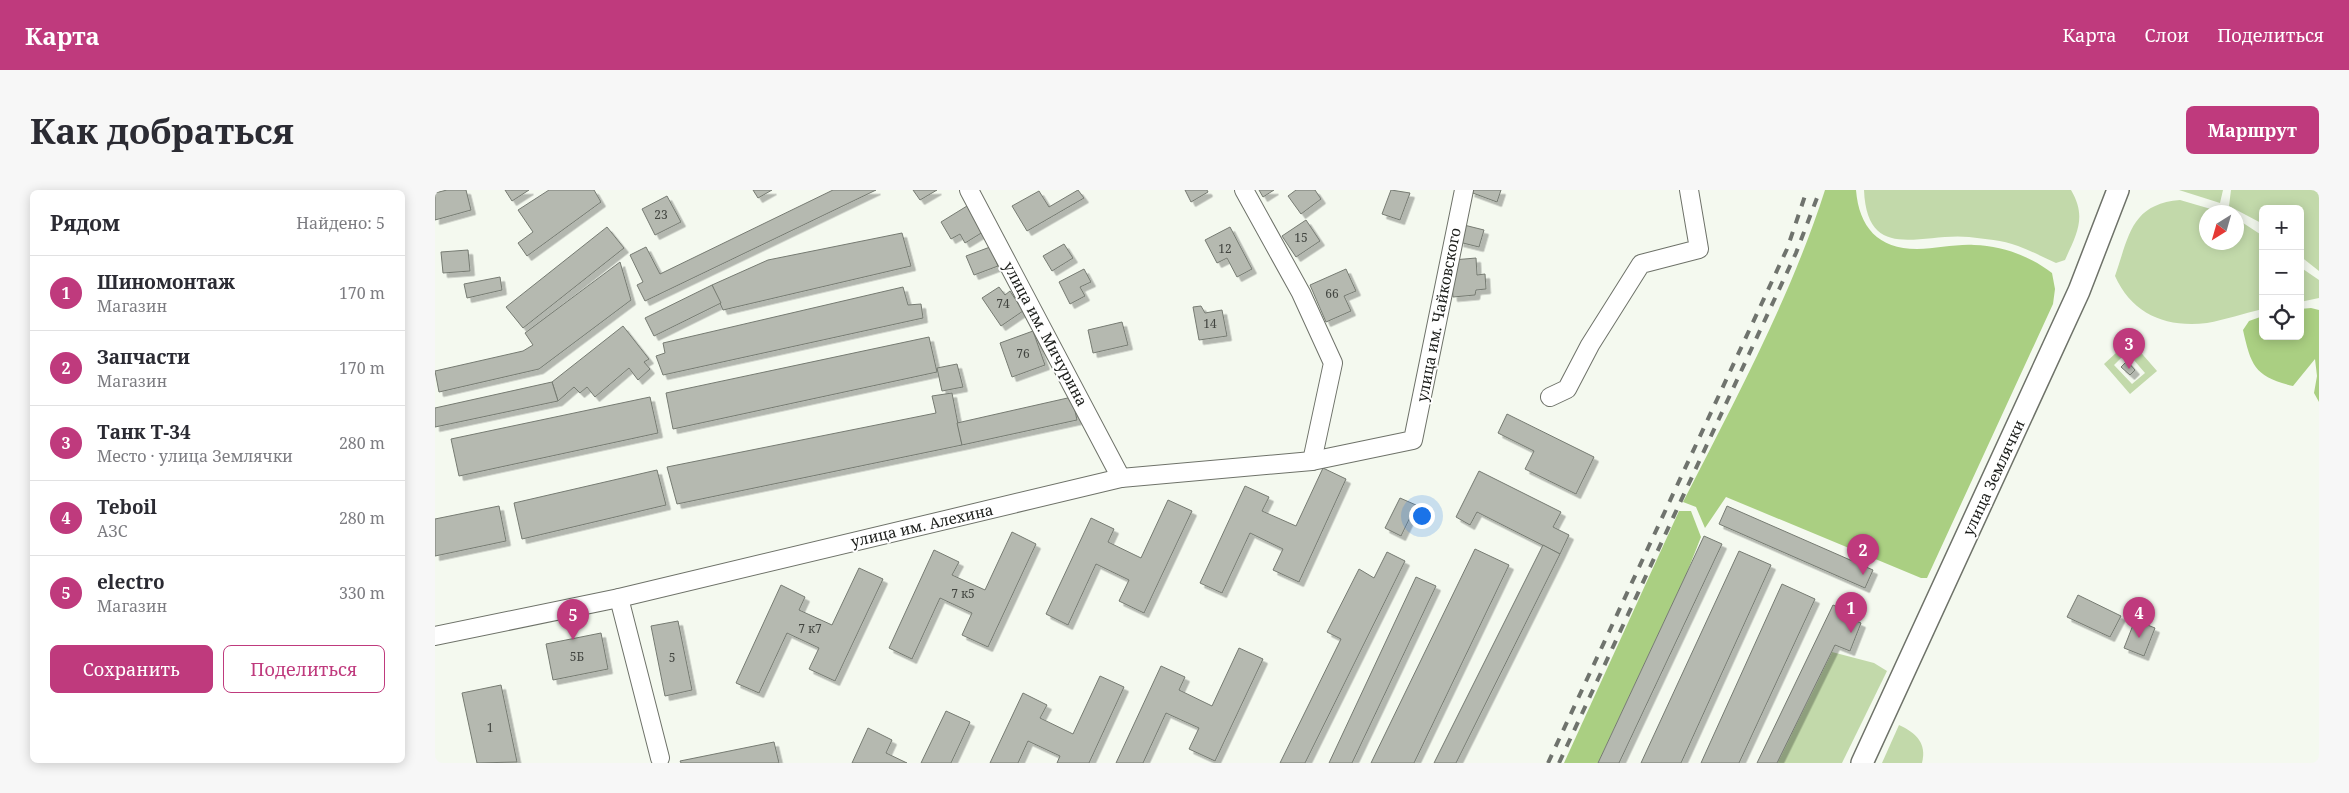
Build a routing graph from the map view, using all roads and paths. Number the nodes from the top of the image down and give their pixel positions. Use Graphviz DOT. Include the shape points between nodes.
graph roads {
  1 [pos="969,190"];
  2 [pos="1244,190"];
  3 [pos="1464,190"];
  4 [pos="1689,190"];
  5 [pos="2119,190"];
  6 [pos="1550,397"];
  7 [pos="1413,440"];
  8 [pos="1311,461"];
  9 [pos="1121,478"];
  10 [pos="619,598"];
  11 [pos="435,636"];
  12 [pos="661,758"];
  13 [pos="1862,763"];
  1 -- 9 [label="street, улица им. Мичурина"];
  2 -- 8 [label="street" via="1301,293 1333,363"];
  3 -- 7 [label="street, улица им. Чайковского"];
  4 -- 6 [label="street" via="1699,249 1641,264 1590,345 1567,389"];
  5 -- 13 [label="main road, улица Землячки" via="2071,308"];
  7 -- 8 [label="street, улица им. Алехина"];
  8 -- 9 [label="street, улица им. Алехина"];
  9 -- 10 [label="street, улица им. Алехина"];
  10 -- 11 [label="street, улица им. Алехина"];
  10 -- 12 [label="street"];
}
